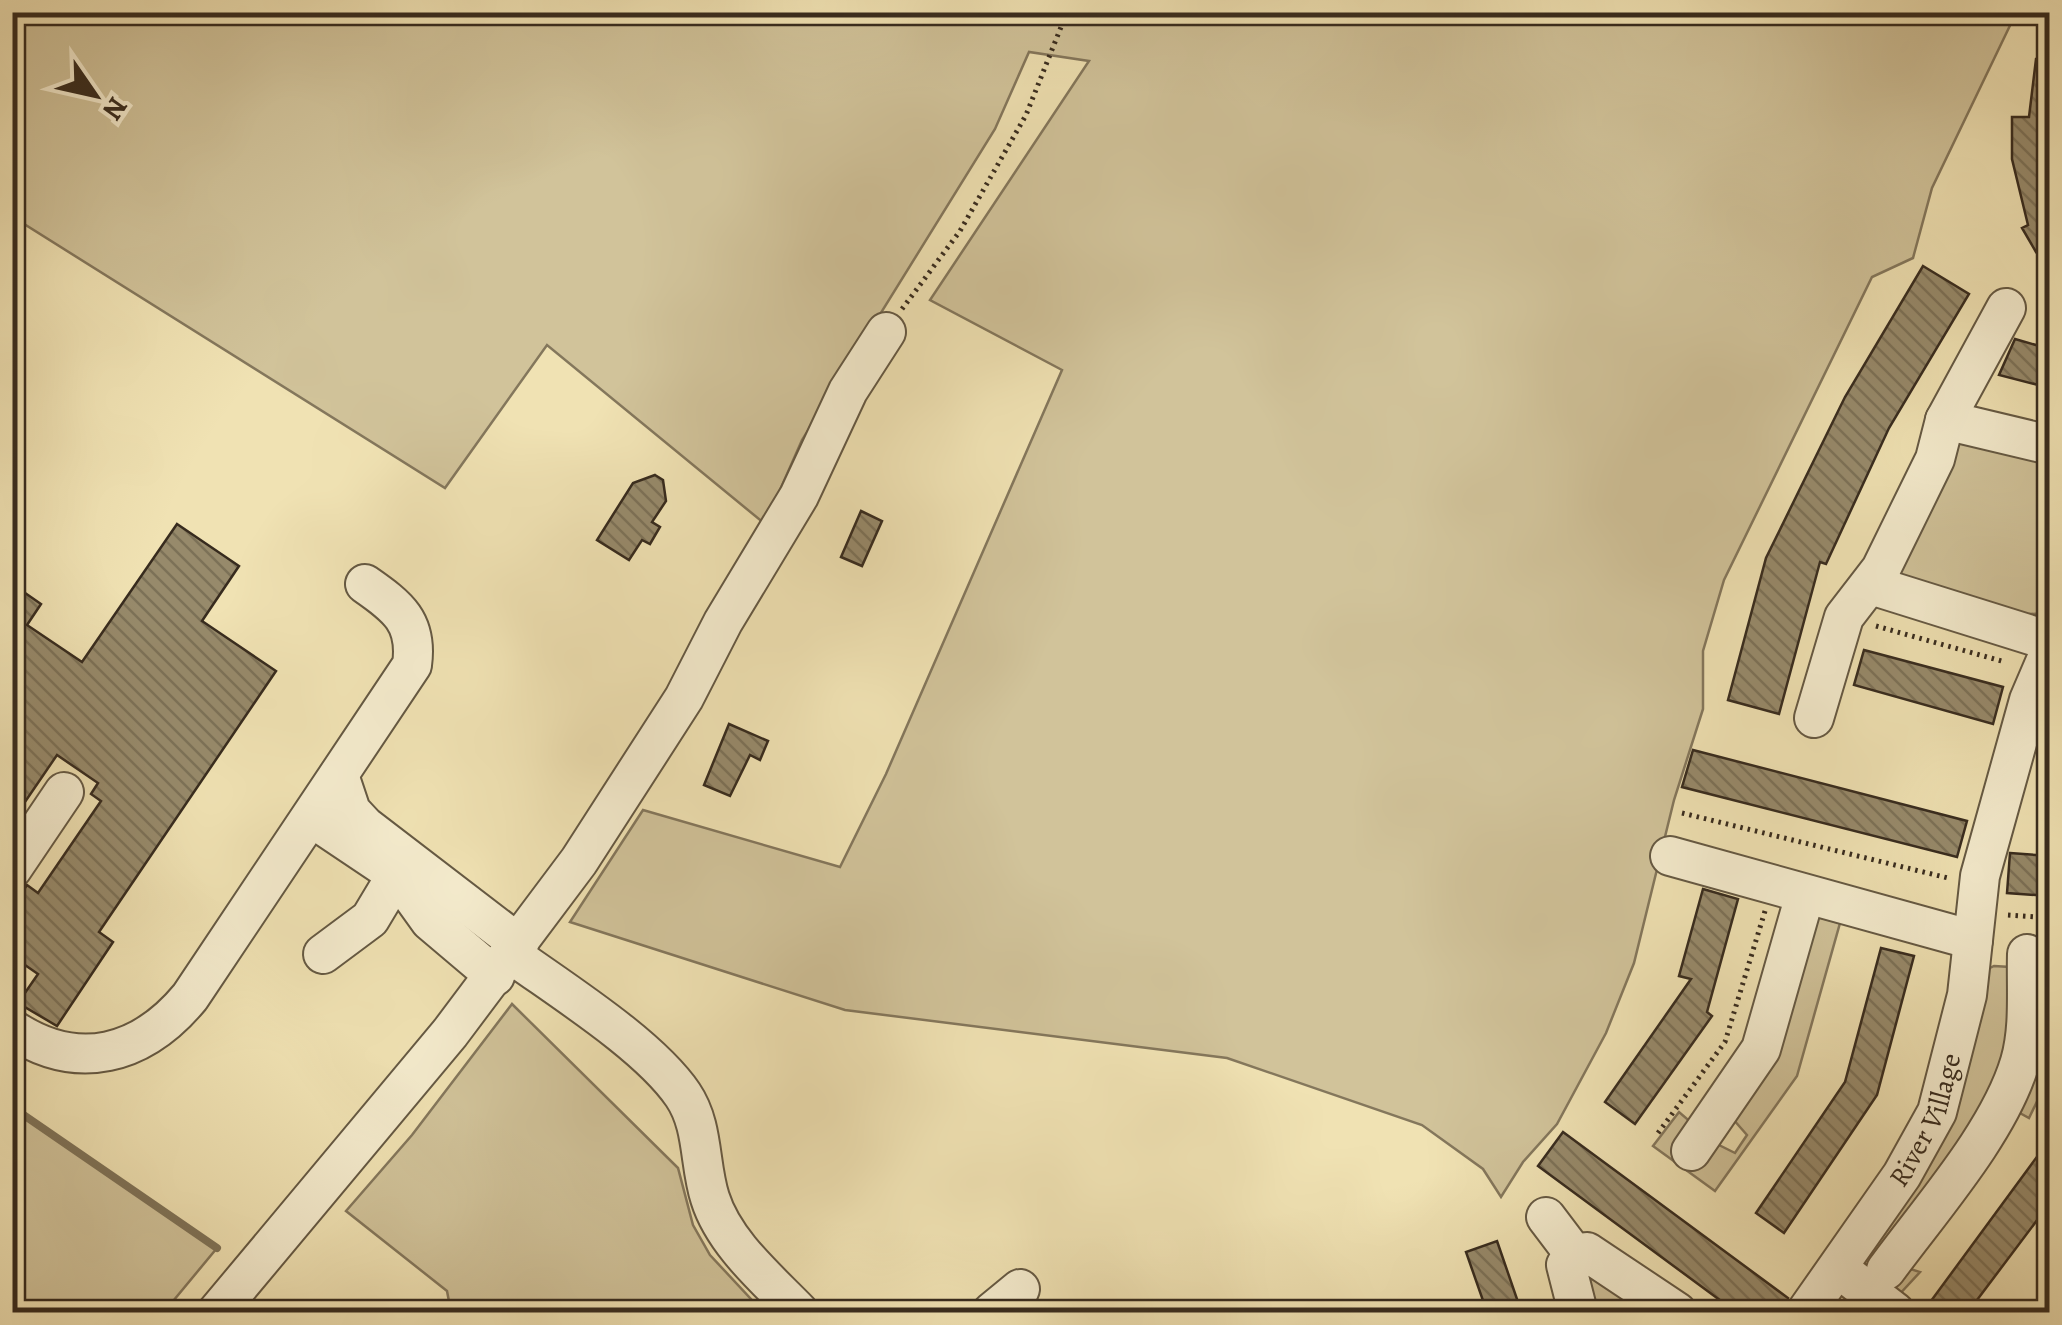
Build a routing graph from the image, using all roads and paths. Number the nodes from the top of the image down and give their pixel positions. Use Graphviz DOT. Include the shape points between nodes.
graph roads {
  1 [pos="1067,12"];
  2 [pos="2006,308"];
  3 [pos="886,332"];
  4 [pos="1946,420"];
  5 [pos="2050,445"];
  6 [pos="365,584"];
  7 [pos="1871,585"];
  8 [pos="1844,617"];
  9 [pos="2050,641"];
  10 [pos="2049,652"];
  11 [pos="2006,662"];
  12 [pos="1825,701"];
  13 [pos="339,775"];
  14 [pos="64,792"];
  15 [pos="1682,812"];
  16 [pos="312,818"];
  17 [pos="1670,856"];
  18 [pos="402,867"];
  19 [pos="13,868"];
  20 [pos="1964,882"];
  21 [pos="1806,895"];
  22 [pos="370,918"];
  23 [pos="430,921"];
  24 [pos="1973,946"];
  25 [pos="323,954"];
  26 [pos="2038,955"];
  27 [pos="508,958"];
  28 [pos="12,1029"];
  29 [pos="1712,1140"];
  30 [pos="1546,1217"];
  31 [pos="1574,1254"];
  32 [pos="1907,1260"];
  33 [pos="1839,1269"];
  34 [pos="217,1312"];
  35 [pos="799,1312"];
  36 [pos="1578,1312"];
  37 [pos="1677,1312"];
  38 [pos="1806,1312"];
  39 [pos="1895,1312"];
  1 -- 3 [label="path" via="1026,114 960,231"];
  2 -- 4 [label="street" via="1986,360"];
  3 -- 27 [label="street" via="684,698"];
  4 -- 5 [label="street"];
  4 -- 7 [label="street" via="1935,459"];
  6 -- 13 [label="street" via="410,622 412,665"];
  7 -- 8 [label="street"];
  7 -- 9 [label="street"];
  8 -- 11 [label="path"];
  8 -- 12 [label="street"];
  10 -- 24 [label="street, River Village" via="1980,876"];
  13 -- 16 [label="street"];
  13 -- 18 [label="street" via="351,811"];
  14 -- 19 [label="street"];
  15 -- 20 [label="path"];
  16 -- 18 [label="street"];
  16 -- 28 [label="street" via="167,1026 128,1046 78,1056"];
  17 -- 21 [label="street, River Village"];
  18 -- 22 [label="street"];
  18 -- 23 [label="street"];
  18 -- 27 [label="street"];
  21 -- 24 [label="street, River Village"];
  21 -- 29 [label="street" via="1761,1050"];
  22 -- 23 [label="street" via="408,909"];
  22 -- 25 [label="street"];
  23 -- 27 [label="street"];
  24 -- 26 [label="street, River Village"];
  24 -- 33 [label="street, River Village" via="1937,1112"];
  26 -- 32 [label="street, River Village" via="2019,1065"];
  27 -- 34 [label="street"];
  27 -- 35 [label="street" via="674,1083 695,1118 710,1200 724,1228"];
  30 -- 31 [label="street"];
  31 -- 36 [label="street" via="1565,1274"];
  31 -- 37 [label="street" via="1593,1254"];
  33 -- 38 [label="street, River Village"];
  33 -- 39 [label="street"];
}
